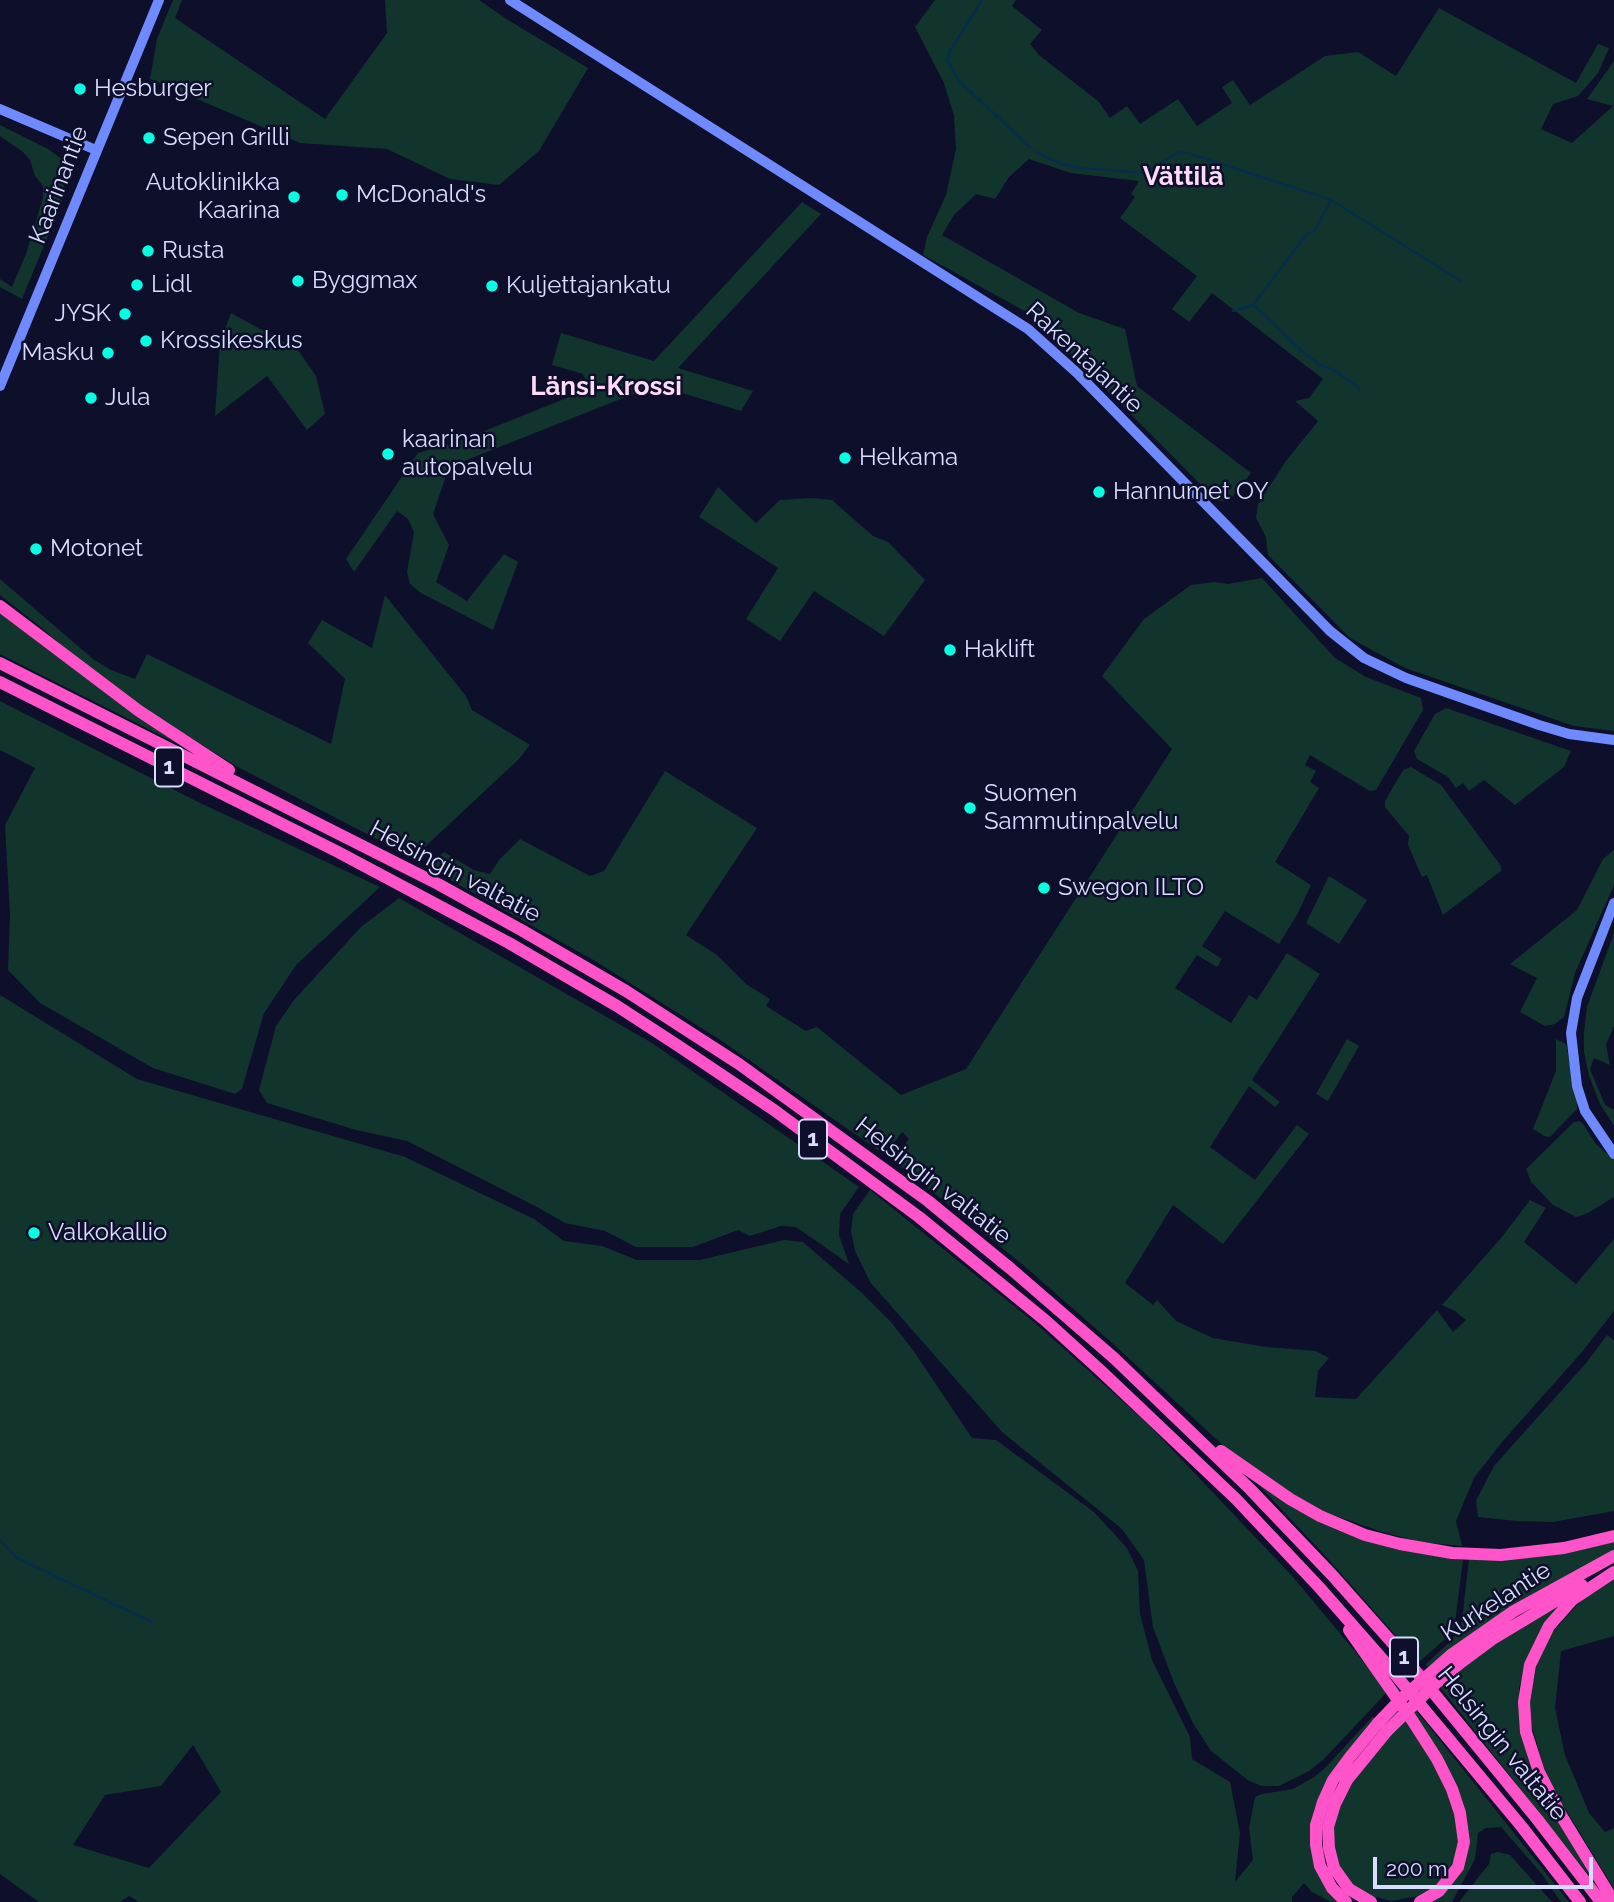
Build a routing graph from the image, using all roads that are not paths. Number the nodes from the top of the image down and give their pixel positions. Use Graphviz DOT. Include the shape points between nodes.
graph roads {
  1 [pos="159,0"];
  2 [pos="510,0"];
  3 [pos="0,108"];
  4 [pos="96,150"];
  5 [pos="0,386"];
  6 [pos="0,606"];
  7 [pos="0,663"];
  8 [pos="0,682"];
  9 [pos="1614,740"];
  10 [pos="266,796"];
  11 [pos="1614,903"];
  12 [pos="1614,1154"];
  13 [pos="1189,1428"];
  14 [pos="1614,1536"];
  15 [pos="1614,1556"];
  16 [pos="1614,1571"];
  17 [pos="1319,1587"];
  18 [pos="1455,1660"];
  19 [pos="1383,1727"];
  20 [pos="1346,1902"];
  21 [pos="1371,1902"];
  22 [pos="1420,1902"];
  23 [pos="1580,1902"];
  24 [pos="1601,1902"];
  25 [pos="1614,1902"];
  1 -- 4 [label="street, Kaarinantie"];
  2 -- 9 [label="street, Rakentajantie" via="1019,322 1077,373 1330,631 1364,658 1406,678 1539,725"];
  3 -- 4 [label="street"];
  4 -- 5 [label="street, Kaarinantie"];
  6 -- 10 [label="highway" via="139,711"];
  7 -- 10 [label="highway, Helsingin valtatie / 1"];
  8 -- 17 [label="highway, Helsingin valtatie / 1" via="509,943 617,1006 774,1110 919,1217 1046,1321 1177,1441"];
  10 -- 13 [label="highway, Helsingin valtatie / 1" via="523,931 739,1064 886,1168 973,1237"];
  11 -- 12 [label="street" via="1577,998 1571,1033 1585,1111"];
  13 -- 14 [label="highway" via="1290,1499 1347,1528 1386,1541 1452,1553 1501,1555 1564,1548"];
  13 -- 24 [label="highway, Helsingin valtatie / 1" via="1396,1647"];
  15 -- 18 [label="highway, Kurkelantie" via="1514,1611"];
  16 -- 18 [label="highway, Kurkelantie" via="1571,1591"];
  16 -- 25 [label="highway" via="1572,1600 1549,1626 1530,1665 1524,1702 1526,1732 1539,1772"];
  17 -- 22 [label="highway" via="1427,1743 1460,1813 1464,1842 1458,1867 1439,1891"];
  17 -- 23 [label="highway, Helsingin valtatie / 1"];
  18 -- 19 [label="highway, Kurkelantie, bridge" via="1402,1698"];
  19 -- 20 [label="highway" via="1333,1780 1316,1825 1320,1866"];
  19 -- 21 [label="highway" via="1348,1780 1328,1827 1334,1868 1349,1889"];
}
